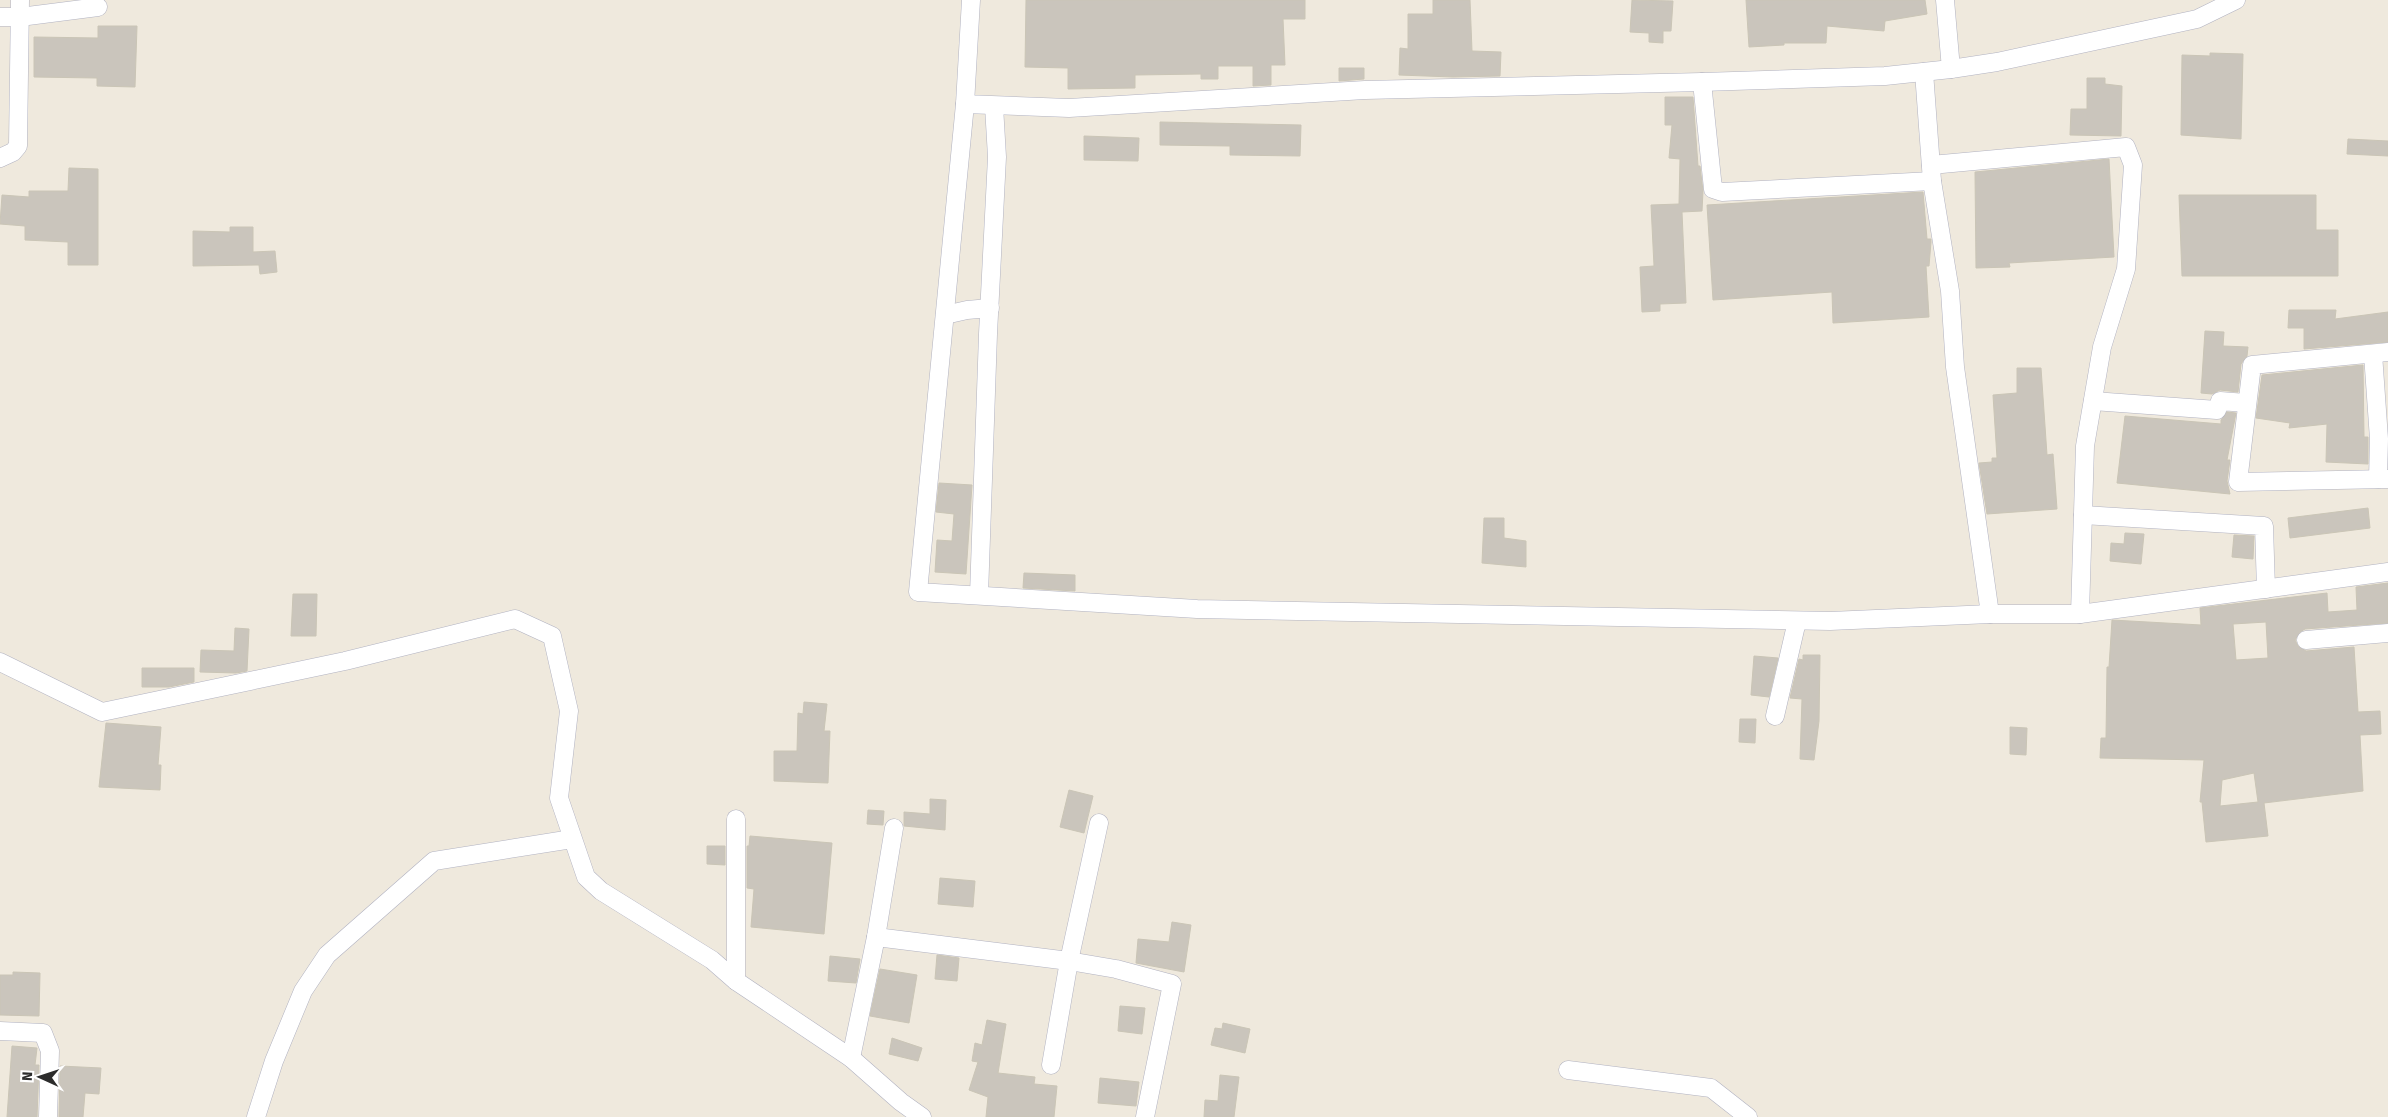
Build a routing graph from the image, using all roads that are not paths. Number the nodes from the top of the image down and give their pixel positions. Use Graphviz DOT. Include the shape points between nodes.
graph roads {
  1 [pos="971,0"];
  2 [pos="1945,0"];
  3 [pos="2236,0"];
  4 [pos="98,7"];
  5 [pos="20,9"];
  6 [pos="0,17"];
  7 [pos="1951,69"];
  8 [pos="1924,72"];
  9 [pos="1702,82"];
  10 [pos="965,104"];
  11 [pos="994,106"];
  12 [pos="0,158"];
  13 [pos="1931,173"];
  14 [pos="990,308"];
  15 [pos="945,315"];
  16 [pos="2380,353"];
  17 [pos="2092,401"];
  18 [pos="2246,403"];
  19 [pos="2383,479"];
  20 [pos="2083,515"];
  21 [pos="2388,572"];
  22 [pos="2266,589"];
  23 [pos="979,595"];
  24 [pos="1990,614"];
  25 [pos="2080,614"];
  26 [pos="1797,620"];
  27 [pos="2388,633"];
  28 [pos="2306,640"];
  29 [pos="0,662"];
  30 [pos="1775,716"];
  31 [pos="736,819"];
  32 [pos="1099,823"];
  33 [pos="894,828"];
  34 [pos="572,840"];
  35 [pos="876,937"];
  36 [pos="1069,961"];
  37 [pos="736,981"];
  38 [pos="0,1031"];
  39 [pos="851,1058"];
  40 [pos="1051,1065"];
  41 [pos="1568,1070"];
  42 [pos="48,1117"];
  43 [pos="256,1117"];
  44 [pos="922,1117"];
  45 [pos="1146,1117"];
  46 [pos="1748,1117"];
  1 -- 10 [label="street"];
  2 -- 7 [label="street"];
  3 -- 7 [label="street" via="2197,19"];
  4 -- 5 [label="street"];
  5 -- 6 [label="street"];
  5 -- 12 [label="street" via="18,146"];
  7 -- 8 [label="street"];
  8 -- 9 [label="street"];
  8 -- 13 [label="street"];
  9 -- 11 [label="street" via="1365,90 1069,108"];
  9 -- 13 [label="street" via="1713,189 1722,192"];
  10 -- 11 [label="street"];
  10 -- 15 [label="street"];
  11 -- 14 [label="street" via="996,158"];
  13 -- 17 [label="street" via="2126,148 2133,165 2126,269 2102,347"];
  13 -- 24 [label="street" via="1950,291 1955,367"];
  14 -- 15 [label="street"];
  14 -- 23 [label="street"];
  15 -- 23 [label="street" via="918,592"];
  16 -- 18 [label="street" via="2252,365"];
  16 -- 19 [label="street" via="2379,439"];
  17 -- 18 [label="street" via="2217,410 2220,400"];
  17 -- 20 [label="street" via="2085,446"];
  18 -- 19 [label="street" via="2238,482"];
  20 -- 22 [label="street" via="2264,526"];
  20 -- 25 [label="street"];
  21 -- 22 [label="street"];
  22 -- 25 [label="street"];
  23 -- 26 [label="street" via="1197,608"];
  24 -- 25 [label="street"];
  24 -- 26 [label="street"];
  26 -- 30 [label="street"];
  27 -- 28 [label="street"];
  29 -- 34 [label="street" via="102,712 345,661 515,619 552,636 569,711 558,798"];
  31 -- 37 [label="street"];
  32 -- 36 [label="street"];
  33 -- 35 [label="street"];
  34 -- 37 [label="street" via="586,877 601,891 712,960"];
  34 -- 43 [label="street" via="434,861 327,955 303,991 274,1061"];
  35 -- 36 [label="street"];
  35 -- 39 [label="street"];
  36 -- 40 [label="street"];
  36 -- 45 [label="street" via="1172,984"];
  37 -- 39 [label="street"];
  38 -- 42 [label="street" via="43,1033 50,1051"];
  39 -- 44 [label="street" via="900,1102"];
  41 -- 46 [label="street" via="1711,1088"];
}
